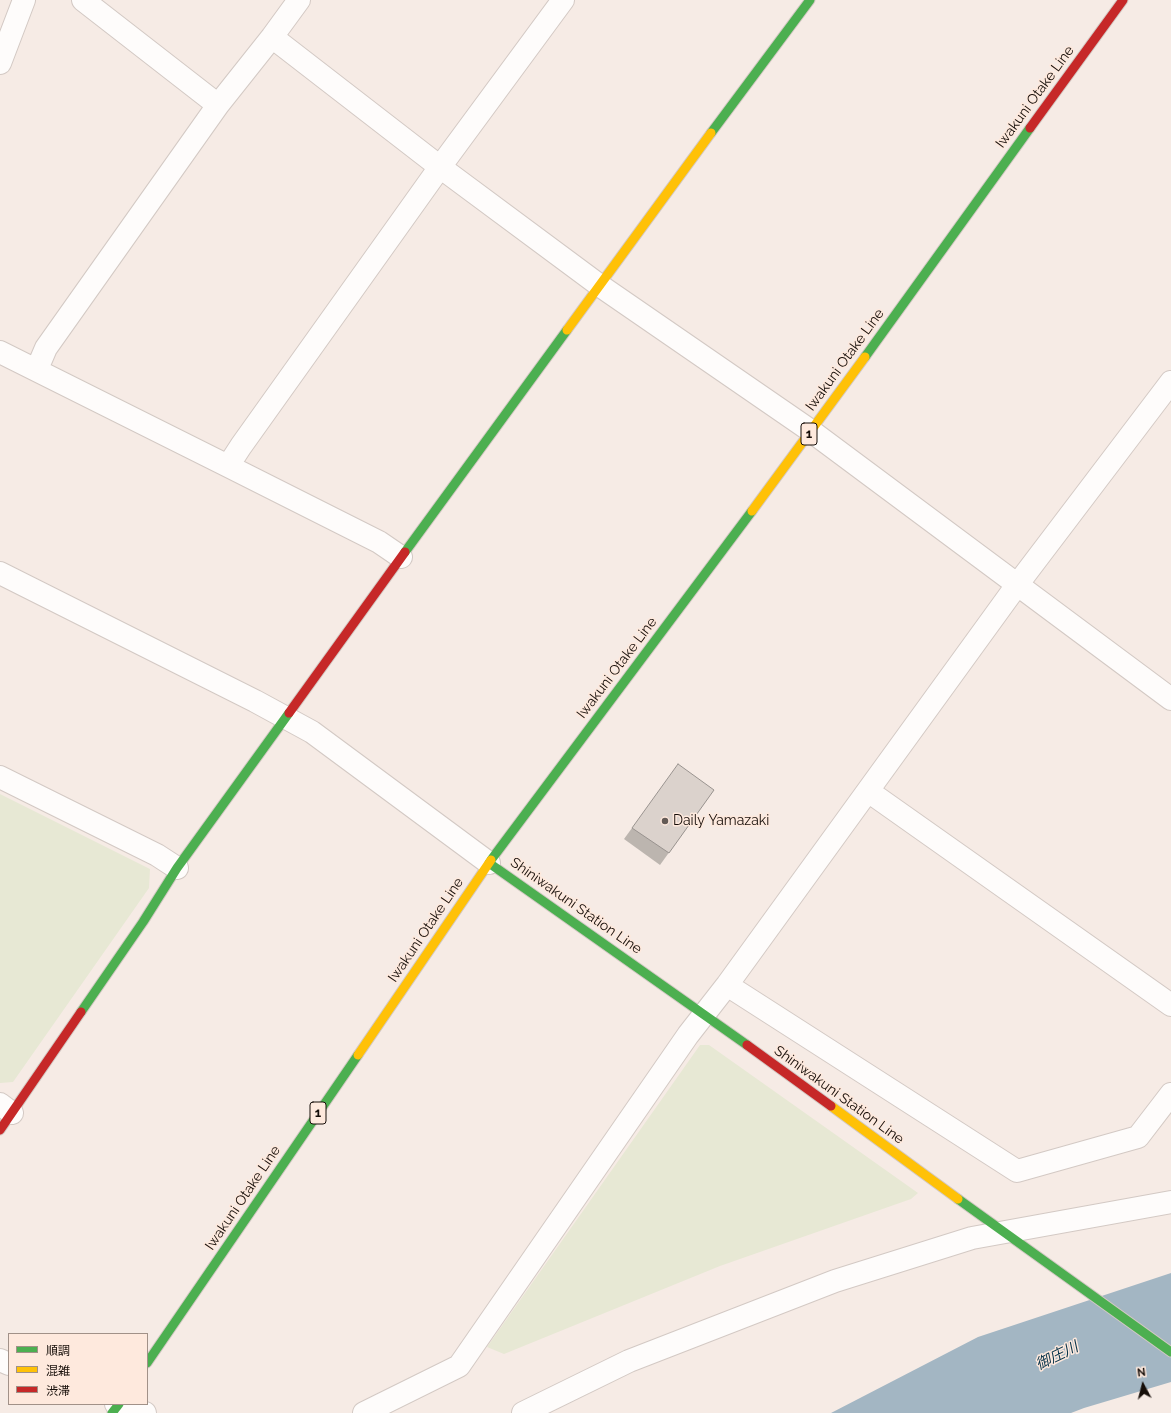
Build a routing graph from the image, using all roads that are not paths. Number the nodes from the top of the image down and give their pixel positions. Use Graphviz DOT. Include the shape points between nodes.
graph roads {
  1 [pos="24,0"];
  2 [pos="83,0"];
  3 [pos="299,0"];
  4 [pos="563,0"];
  5 [pos="810,0"];
  6 [pos="1123,0"];
  7 [pos="272,37"];
  8 [pos="0,63"];
  9 [pos="218,105"];
  10 [pos="440,166"];
  11 [pos="599,285"];
  12 [pos="0,352"];
  13 [pos="36,369"];
  14 [pos="1171,382"];
  15 [pos="811,431"];
  16 [pos="228,466"];
  17 [pos="401,557"];
  18 [pos="0,573"];
  19 [pos="1017,586"];
  20 [pos="1171,699"];
  21 [pos="285,718"];
  22 [pos="0,777"];
  23 [pos="868,791"];
  24 [pos="489,863"];
  25 [pos="177,868"];
  26 [pos="727,985"];
  27 [pos="1171,1005"];
  28 [pos="705,1014"];
  29 [pos="1171,1094"];
  30 [pos="4,1116"];
  31 [pos="1171,1202"];
  32 [pos="1004,1232"];
  33 [pos="1171,1352"];
  34 [pos="148,1362"];
  35 [pos="116,1406"];
  36 [pos="145,1413"];
  37 [pos="364,1413"];
  38 [pos="523,1413"];
  1 -- 8 [label="street"];
  2 -- 9 [label="street"];
  3 -- 7 [label="street"];
  4 -- 10 [label="street"];
  5 -- 11 [label="main road"];
  6 -- 15 [label="main road, Iwakuni Otake Line / 1"];
  7 -- 9 [label="street"];
  7 -- 10 [label="street"];
  9 -- 13 [label="street" via="46,348"];
  10 -- 11 [label="street"];
  10 -- 16 [label="street"];
  11 -- 15 [label="street"];
  11 -- 17 [label="main road"];
  12 -- 13 [label="street"];
  13 -- 16 [label="street"];
  14 -- 19 [label="street"];
  15 -- 19 [label="street"];
  15 -- 24 [label="main road, Iwakuni Otake Line / 1"];
  16 -- 17 [label="street" via="379,542"];
  17 -- 21 [label="main road"];
  18 -- 21 [label="street"];
  19 -- 20 [label="street"];
  19 -- 23 [label="street"];
  21 -- 24 [label="street" via="312,732"];
  21 -- 25 [label="main road"];
  22 -- 25 [label="street" via="157,855"];
  23 -- 26 [label="street"];
  23 -- 27 [label="street"];
  24 -- 28 [label="main road, Shiniwakuni Station Line"];
  24 -- 34 [label="main road, Iwakuni Otake Line / 1"];
  25 -- 30 [label="main road" via="143,922"];
  26 -- 28 [label="street"];
  26 -- 29 [label="street" via="1017,1171 1138,1137"];
  28 -- 32 [label="main road, Shiniwakuni Station Line"];
  28 -- 37 [label="street" via="459,1366"];
  31 -- 32 [label="street"];
  32 -- 33 [label="main road, Shiniwakuni Station Line"];
  32 -- 38 [label="street" via="972,1238 835,1281 629,1361"];
  35 -- 36 [label="street"];
}
